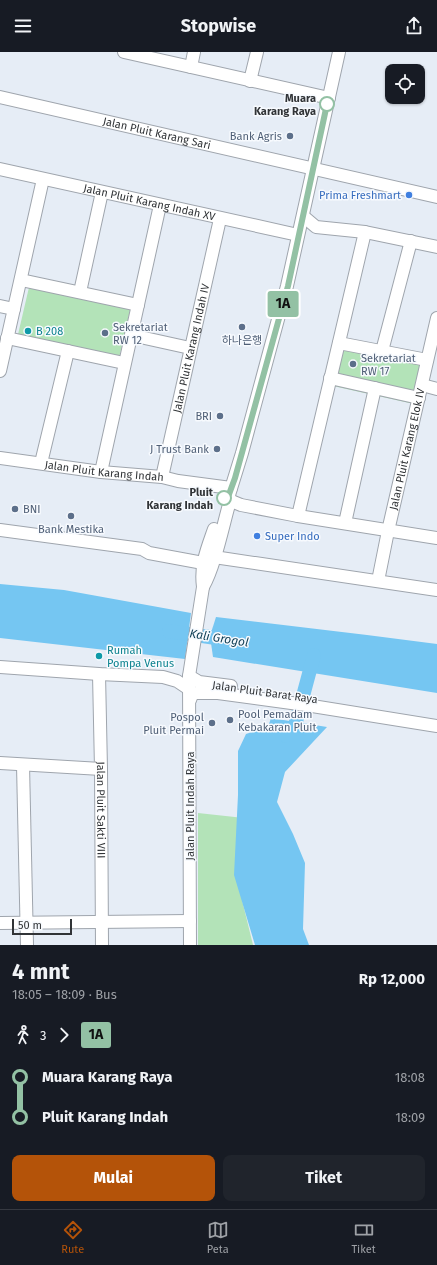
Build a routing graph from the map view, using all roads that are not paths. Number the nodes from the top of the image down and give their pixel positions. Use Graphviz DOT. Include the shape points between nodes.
graph roads {
  1 [pos="194,52"];
  2 [pos="257,52"];
  3 [pos="339,52"];
  4 [pos="131,53"];
  5 [pos="191,67"];
  6 [pos="250,81"];
  7 [pos="0,98"];
  8 [pos="329,98"];
  9 [pos="313,168"];
  10 [pos="0,170"];
  11 [pos="43,179"];
  12 [pos="102,192"];
  13 [pos="437,197"];
  14 [pos="160,205"];
  15 [pos="303,216"];
  16 [pos="220,219"];
  17 [pos="365,232"];
  18 [pos="298,235"];
  19 [pos="411,241"];
  20 [pos="437,247"];
  21 [pos="21,280"];
  22 [pos="80,292"];
  23 [pos="138,305"];
  24 [pos="0,306"];
  25 [pos="14,309"];
  26 [pos="437,318"];
  27 [pos="131,335"];
  28 [pos="7,338"];
  29 [pos="339,343"];
  30 [pos="190,348"];
  31 [pos="68,351"];
  32 [pos="382,351"];
  33 [pos="427,360"];
  34 [pos="124,363"];
  35 [pos="0,370"];
  36 [pos="330,378"];
  37 [pos="422,386"];
  38 [pos="375,388"];
  39 [pos="437,389"];
  40 [pos="419,398"];
  41 [pos="0,458"];
  42 [pos="40,463"];
  43 [pos="101,472"];
  44 [pos="162,477"];
  45 [pos="228,496"];
  46 [pos="298,516"];
  47 [pos="345,523"];
  48 [pos="0,530"];
  49 [pos="388,531"];
  50 [pos="437,536"];
  51 [pos="207,559"];
  52 [pos="378,581"];
  53 [pos="437,590"];
  54 [pos="0,667"];
  55 [pos="190,668"];
  56 [pos="99,674"];
  57 [pos="163,677"];
  58 [pos="223,689"];
  59 [pos="257,694"];
  60 [pos="189,695"];
  61 [pos="437,722"];
  62 [pos="437,726"];
  63 [pos="0,763"];
  64 [pos="23,765"];
  65 [pos="101,769"];
  66 [pos="190,921"];
  67 [pos="102,922"];
  68 [pos="0,923"];
  69 [pos="27,923"];
  70 [pos="27,945"];
  71 [pos="102,945"];
  72 [pos="190,945"];
  1 -- 5 [label="street"];
  2 -- 6 [label="street"];
  3 -- 8 [label="street, Jalan Pluit Indah Raya"];
  4 -- 5 [label="street"];
  5 -- 6 [label="street"];
  6 -- 8 [label="street"];
  7 -- 9 [label="street, Jalan Pluit Karang Sari"];
  8 -- 9 [label="street, Jalan Pluit Indah Raya"];
  9 -- 13 [label="street, Jalan Pluit Karang Sari"];
  9 -- 15 [label="street, Jalan Pluit Indah Raya"];
  10 -- 11 [label="street, Jalan Pluit Karang Indah XV"];
  11 -- 12 [label="street, Jalan Pluit Karang Indah XV"];
  11 -- 21 [label="street"];
  12 -- 14 [label="street, Jalan Pluit Karang Indah XV"];
  12 -- 22 [label="street"];
  14 -- 16 [label="street, Jalan Pluit Karang Indah XV"];
  14 -- 23 [label="street"];
  15 -- 17 [label="street" via="316,227"];
  15 -- 18 [label="street, Jalan Pluit Indah Raya"];
  16 -- 18 [label="street, Jalan Pluit Karang Indah XV"];
  16 -- 30 [label="street, Jalan Pluit Karang Indah IV"];
  17 -- 19 [label="street"];
  17 -- 29 [label="street"];
  18 -- 45 [label="street, Jalan Pluit Indah Raya" via="288,286"];
  19 -- 20 [label="street"];
  19 -- 32 [label="street"];
  21 -- 22 [label="street"];
  21 -- 25 [label="street"];
  22 -- 23 [label="street"];
  23 -- 27 [label="street"];
  24 -- 25 [label="street"];
  25 -- 28 [label="street"];
  26 -- 33 [label="street, Jalan Pluit Karang Elok IV"];
  27 -- 30 [label="street"];
  27 -- 34 [label="street"];
  28 -- 31 [label="street"];
  28 -- 35 [label="street"];
  29 -- 32 [label="street"];
  29 -- 36 [label="street"];
  30 -- 44 [label="street, Jalan Pluit Karang Indah IV"];
  31 -- 34 [label="street"];
  31 -- 42 [label="street"];
  32 -- 33 [label="street"];
  33 -- 37 [label="street, Jalan Pluit Karang Elok IV"];
  34 -- 43 [label="street"];
  36 -- 38 [label="street"];
  36 -- 46 [label="street"];
  37 -- 39 [label="street"];
  37 -- 40 [label="street, Jalan Pluit Karang Elok IV"];
  38 -- 40 [label="street"];
  38 -- 47 [label="street"];
  40 -- 49 [label="street, Jalan Pluit Karang Elok IV"];
  41 -- 42 [label="street, Jalan Pluit Karang Indah"];
  42 -- 43 [label="street, Jalan Pluit Karang Indah"];
  43 -- 44 [label="street, Jalan Pluit Karang Indah"];
  44 -- 45 [label="street, Jalan Pluit Karang Indah"];
  45 -- 46 [label="street, Jalan Pluit Karang Indah" via="241,505"];
  45 -- 51 [label="street, Jalan Pluit Indah Raya"];
  46 -- 47 [label="street, Jalan Pluit Karang Indah"];
  47 -- 49 [label="street, Jalan Pluit Karang Indah"];
  48 -- 51 [label="street" via="142,549 149,553"];
  49 -- 50 [label="street, Jalan Pluit Karang Indah"];
  49 -- 52 [label="street, Jalan Pluit Karang Elok IV"];
  51 -- 52 [label="street"];
  51 -- 55 [label="street, Jalan Pluit Indah Raya" via="206,581 202,591"];
  52 -- 53 [label="street"];
  54 -- 56 [label="street"];
  55 -- 57 [label="street"];
  55 -- 58 [label="street, Jalan Pluit Barat Raya" via="199,682"];
  55 -- 60 [label="street, Jalan Pluit Indah Raya"];
  56 -- 57 [label="street"];
  56 -- 65 [label="street, Jalan Pluit Sakti VIII"];
  57 -- 60 [label="street" via="177,681"];
  58 -- 59 [label="street, Jalan Pluit Barat Raya"];
  58 -- 60 [label="street, Jalan Pluit Barat Raya"];
  59 -- 61 [label="street, Jalan Pluit Barat Raya" via="316,699"];
  59 -- 62 [label="street, Jalan Pluit Barat Raya"];
  60 -- 66 [label="street, Jalan Pluit Indah Raya"];
  63 -- 64 [label="street"];
  64 -- 65 [label="street"];
  64 -- 69 [label="street"];
  65 -- 67 [label="street, Jalan Pluit Sakti VIII"];
  66 -- 67 [label="street"];
  66 -- 72 [label="street, Jalan Pluit Indah Raya"];
  67 -- 69 [label="street"];
  67 -- 71 [label="street, Jalan Pluit Sakti VIII"];
  68 -- 69 [label="street"];
  69 -- 70 [label="street"];
}
